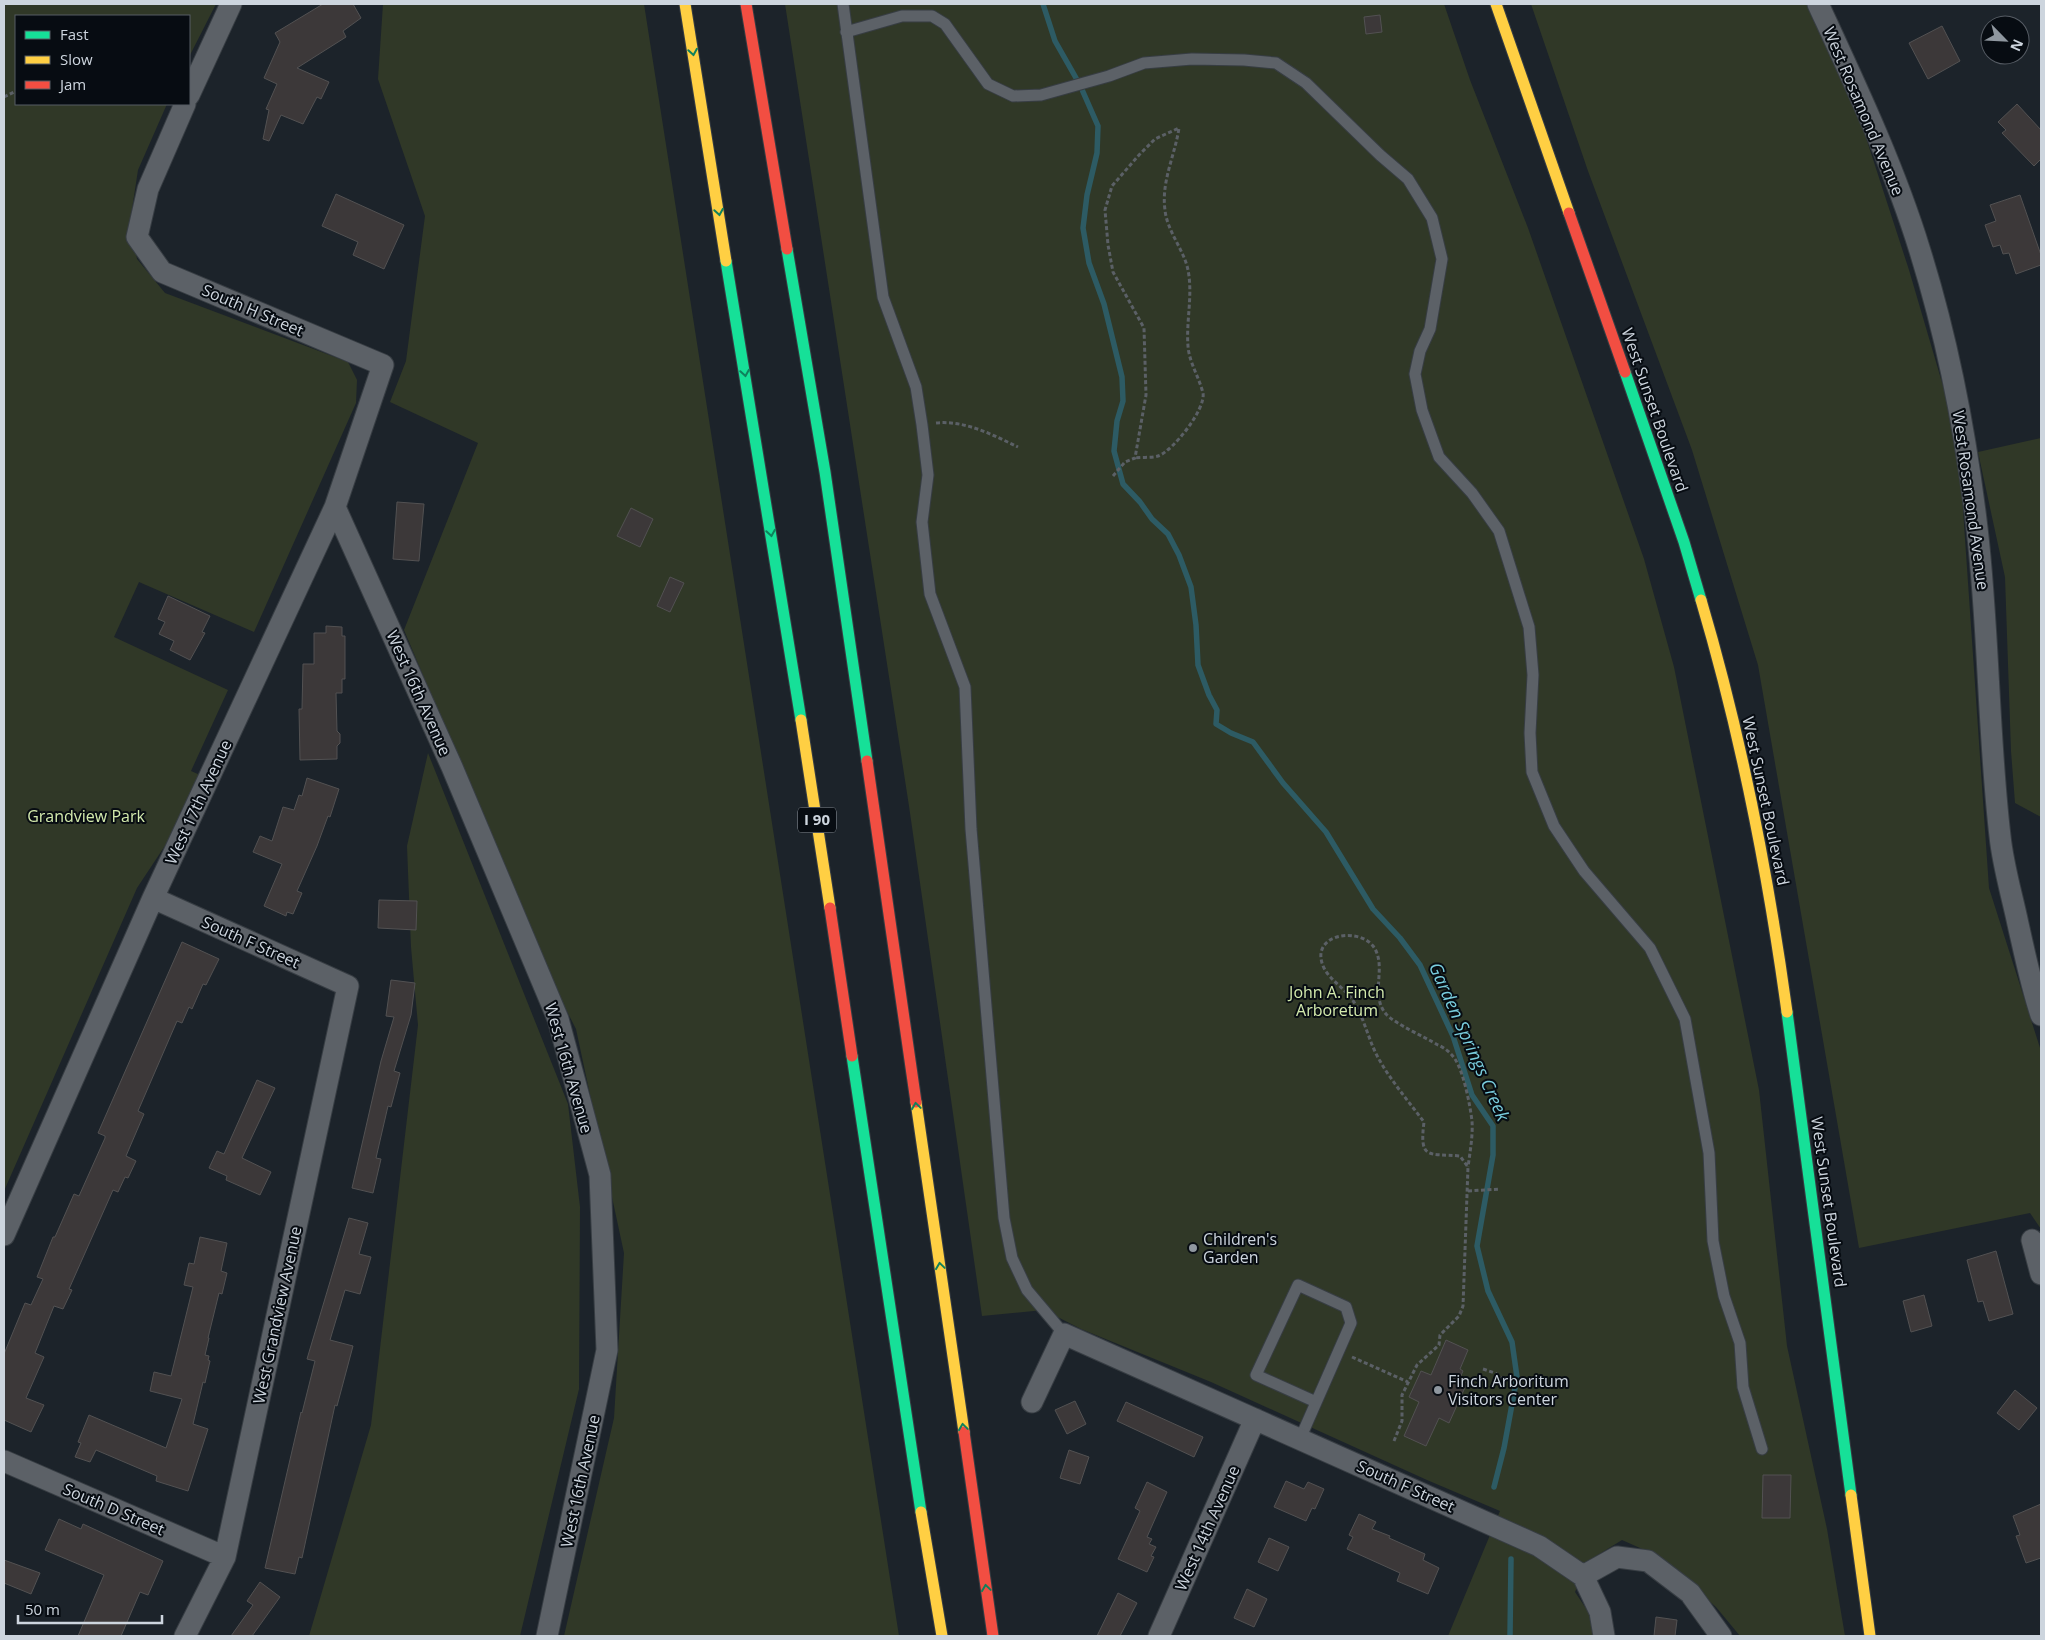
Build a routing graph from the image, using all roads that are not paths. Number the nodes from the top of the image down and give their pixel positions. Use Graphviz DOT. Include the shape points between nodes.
graph roads {
  1 [pos="231,4"];
  2 [pos="685,4"];
  3 [pos="746,4"];
  4 [pos="843,4"];
  5 [pos="1496,4"];
  6 [pos="1818,4"];
  7 [pos="846,32"];
  8 [pos="190,93"];
  9 [pos="185,105"];
  10 [pos="383,365"];
  11 [pos="335,507"];
  12 [pos="153,898"];
  13 [pos="348,986"];
  14 [pos="2041,1015"];
  15 [pos="4,1235"];
  16 [pos="2032,1240"];
  17 [pos="2041,1274"];
  18 [pos="1064,1334"];
  19 [pos="1032,1402"];
  20 [pos="1316,1402"];
  21 [pos="1255,1419"];
  22 [pos="1300,1439"];
  23 [pos="1762,1449"];
  24 [pos="4,1461"];
  25 [pos="225,1557"];
  26 [pos="1583,1576"];
  27 [pos="185,1636"];
  28 [pos="547,1636"];
  29 [pos="942,1636"];
  30 [pos="993,1636"];
  31 [pos="1159,1636"];
  32 [pos="1604,1636"];
  33 [pos="1722,1636"];
  34 [pos="1870,1636"];
  1 -- 8 [label="street"];
  2 -- 29 [label="main road, I 90, one-way" via="816,812"];
  30 -- 3 [label="main road, one-way" via="825,472"];
  4 -- 7 [label="lane"];
  5 -- 34 [label="main road, West Sunset Boulevard" via="1684,542 1720,664 1759,834 1785,999"];
  6 -- 14 [label="street, West Rosamond Avenue" via="1866,109 1897,188 1920,249 1939,320 1968,460 1977,526 1985,598 2000,840 2032,988"];
  7 -- 18 [label="lane" via="883,298 916,387 922,425 928,475 922,522 930,594 965,688 971,829 1004,1218 1012,1258 1027,1290"];
  7 -- 23 [label="lane" via="902,16 932,16 945,24 988,84 1013,96 1040,95 1144,63 1192,59 1276,64 1306,83 1408,180 1432,218 1442,259 1430,328 1415,374 1422,410 1439,457 1472,493 1499,532 1529,628 1533,675 1532,772 1554,826 1584,871 1650,948 1685,1019 1709,1154 1713,1241 1724,1296 1740,1343 1743,1387"];
  9 -- 10 [label="street, South H Street" via="148,189 137,237 162,272"];
  10 -- 11 [label="street, West 17th Avenue"];
  11 -- 12 [label="street, West 17th Avenue"];
  11 -- 28 [label="street, West 16th Avenue" via="452,767 558,1019 600,1175 607,1350"];
  12 -- 13 [label="street, South F Street"];
  12 -- 15 [label="street, West 17th Avenue"];
  13 -- 25 [label="street, West Grandview Avenue"];
  16 -- 17 [label="street"];
  18 -- 19 [label="street"];
  18 -- 21 [label="street, South F Street"];
  20 -- 20 [label="lane" via="1351,1323 1346,1308 1298,1285 1256,1375"];
  20 -- 22 [label="lane"];
  21 -- 22 [label="street, South F Street"];
  21 -- 31 [label="street, West 14th Avenue"];
  22 -- 26 [label="street, South F Street" via="1539,1546"];
  24 -- 25 [label="street, South D Street"];
  25 -- 27 [label="street, West Grandview Avenue"];
  26 -- 32 [label="street" via="1600,1612"];
  26 -- 33 [label="street" via="1617,1558 1648,1561 1690,1593"];
}
